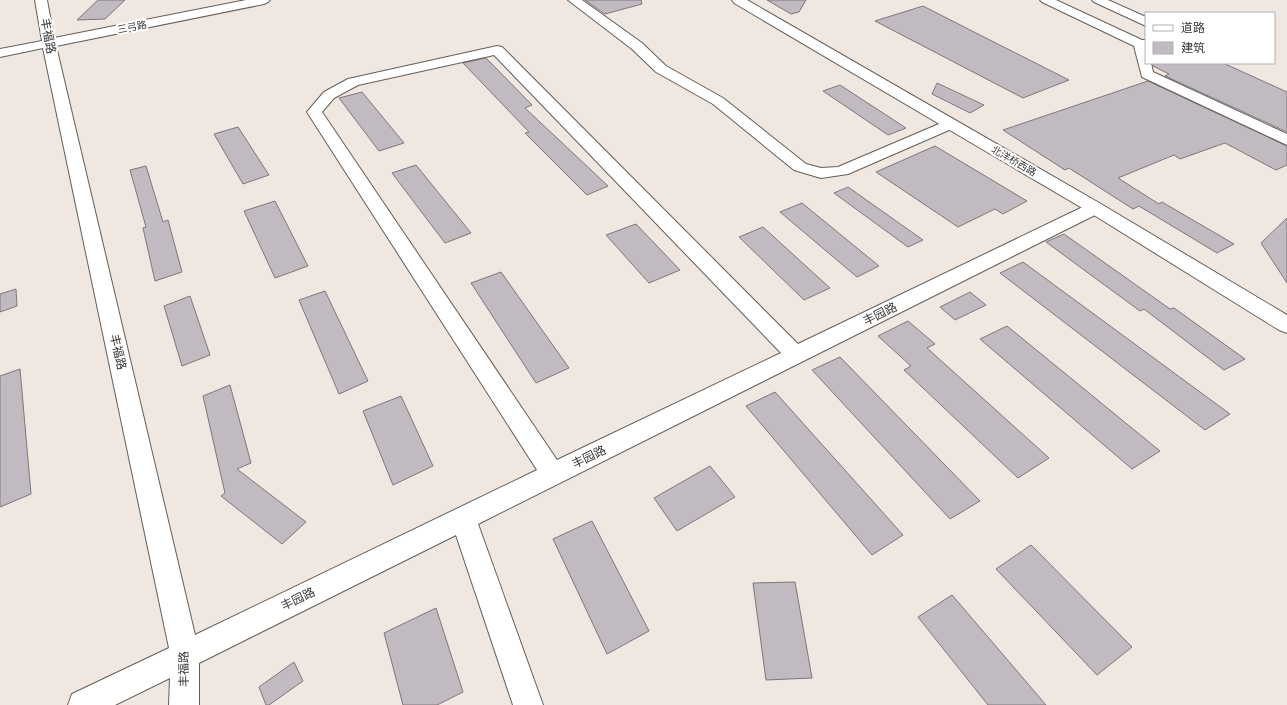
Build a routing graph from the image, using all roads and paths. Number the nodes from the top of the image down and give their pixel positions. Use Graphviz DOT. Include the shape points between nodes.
graph roads {
  1 [pos="41,0"];
  2 [pos="264,0"];
  3 [pos="574,0"];
  4 [pos="738,0"];
  5 [pos="1046,0"];
  6 [pos="1098,0"];
  7 [pos="1145,22"];
  8 [pos="49,44"];
  9 [pos="1143,44"];
  10 [pos="0,54"];
  11 [pos="1145,59"];
  12 [pos="1146,64"];
  13 [pos="951,124"];
  14 [pos="1287,140"];
  15 [pos="1095,208"];
  16 [pos="1287,326"];
  17 [pos="796,355"];
  18 [pos="553,474"];
  19 [pos="463,518"];
  20 [pos="186,654"];
  21 [pos="83,705"];
  22 [pos="184,705"];
  23 [pos="528,705"];
  1 -- 8 [label="street, 丰福路"];
  2 -- 8 [label="street, 三弓路"];
  3 -- 13 [label="street" via="637,46 661,69 718,101 800,167 813,173 842,171"];
  4 -- 13 [label="main road, 北洋桥西路"];
  5 -- 9 [label="street"];
  6 -- 7 [label="street"];
  8 -- 10 [label="street, 三弓路"];
  8 -- 20 [label="street, 丰福路"];
  9 -- 11 [label="street"];
  12 -- 14 [label="street" via="1147,74"];
  13 -- 15 [label="main road, 北洋桥西路"];
  15 -- 16 [label="main road, 北洋桥西路"];
  15 -- 17 [label="street, 丰园路"];
  17 -- 18 [label="street, 丰园路"];
  17 -- 18 [label="street" via="497,50 353,82 329,95 314,112"];
  18 -- 19 [label="street, 丰园路"];
  19 -- 20 [label="street, 丰园路"];
  19 -- 23 [label="street"];
  20 -- 21 [label="street, 丰园路"];
  20 -- 22 [label="street, 丰福路"];
}
